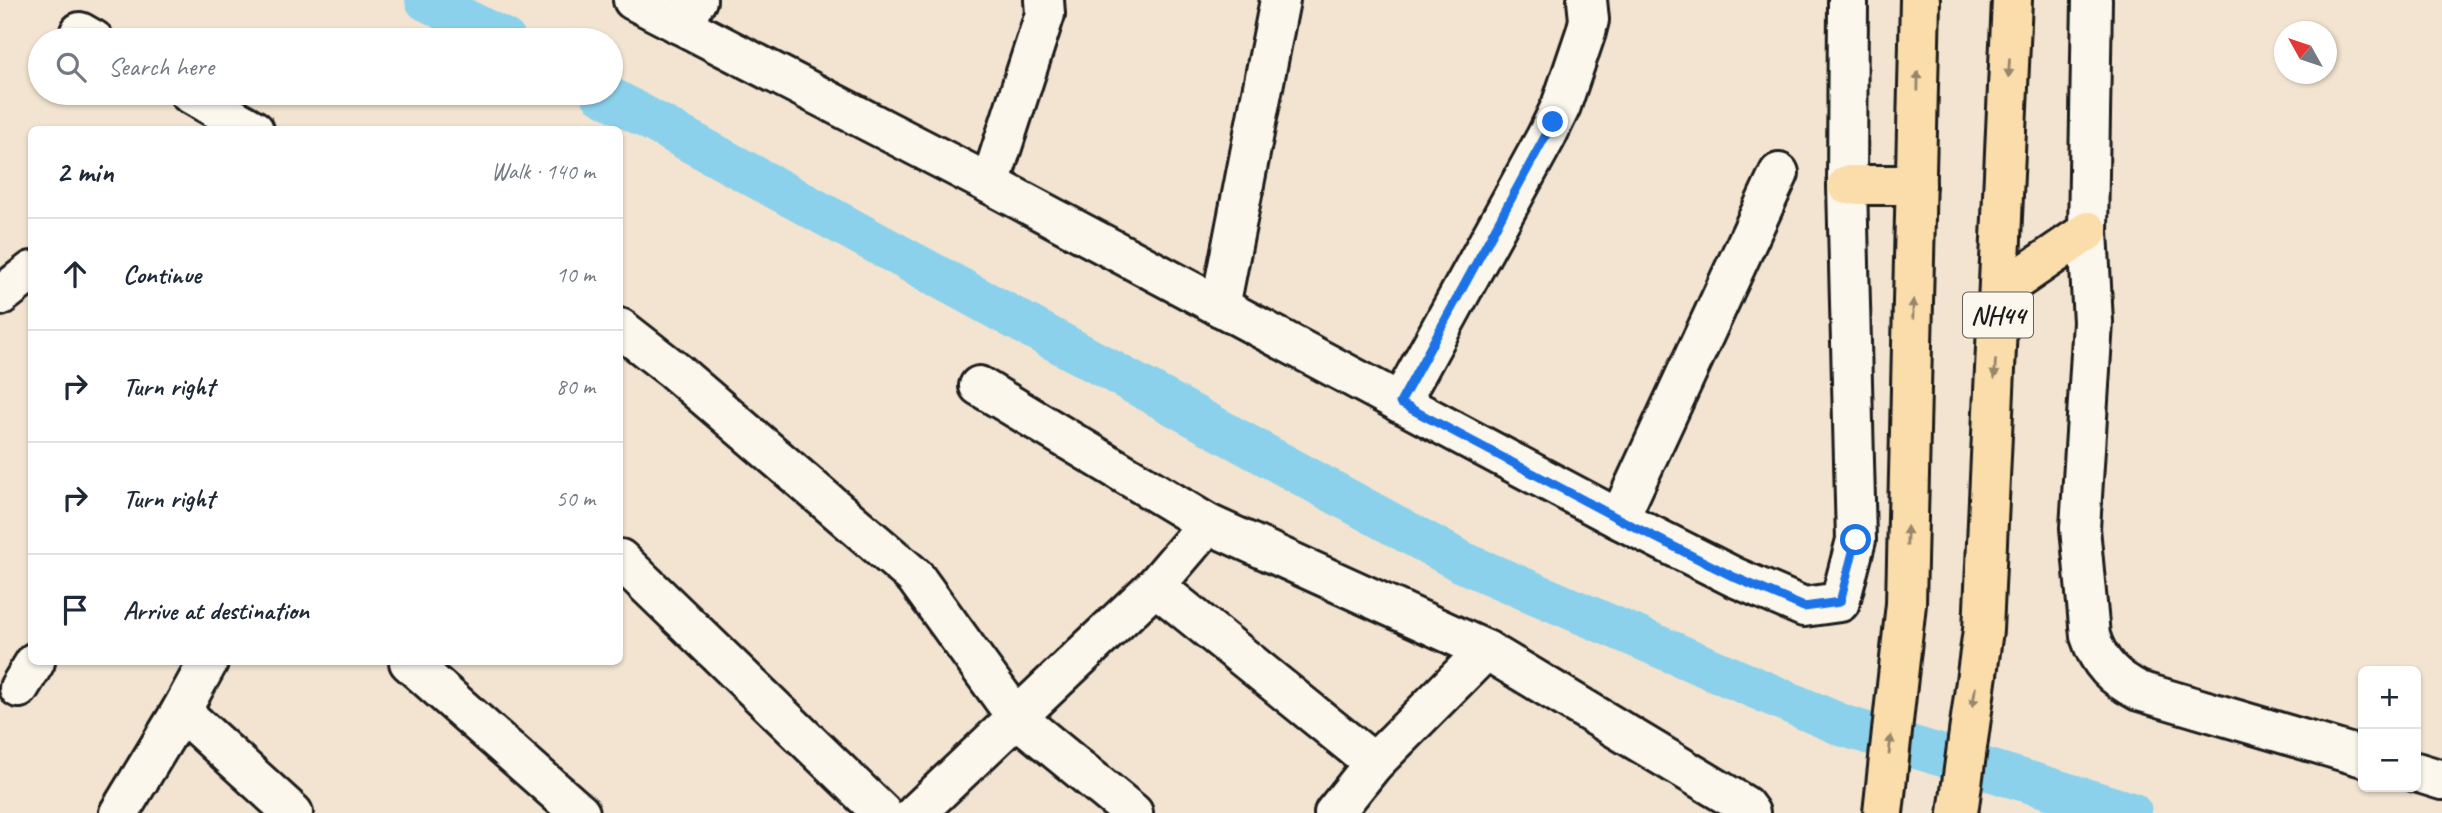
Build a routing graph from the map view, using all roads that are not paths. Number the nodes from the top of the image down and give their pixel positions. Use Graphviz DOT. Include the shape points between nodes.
graph roads {
  1 [pos="633,0"];
  2 [pos="1044,0"];
  3 [pos="1280,0"];
  4 [pos="1587,0"];
  5 [pos="1848,0"];
  6 [pos="1920,0"];
  7 [pos="2012,0"];
  8 [pos="2092,0"];
  9 [pos="688,12"];
  10 [pos="205,105"];
  11 [pos="231,125"];
  12 [pos="1779,173"];
  13 [pos="990,184"];
  14 [pos="1847,185"];
  15 [pos="1916,185"];
  16 [pos="2088,231"];
  17 [pos="28,274"];
  18 [pos="1999,292"];
  19 [pos="0,296"];
  20 [pos="1220,307"];
  21 [pos="623,330"];
  22 [pos="979,386"];
  23 [pos="1400,403"];
  24 [pos="1619,519"];
  25 [pos="1208,524"];
  26 [pos="623,562"];
  27 [pos="1155,586"];
  28 [pos="1486,650"];
  29 [pos="206,665"];
  30 [pos="412,665"];
  31 [pos="181,711"];
  32 [pos="1017,718"];
  33 [pos="2358,756"];
  34 [pos="1374,764"];
  35 [pos="2421,774"];
  36 [pos="2442,780"];
  37 [pos="119,813"];
  38 [pos="293,813"];
  39 [pos="580,813"];
  40 [pos="883,813"];
  41 [pos="916,813"];
  42 [pos="1133,813"];
  43 [pos="1334,813"];
  44 [pos="1751,813"];
  45 [pos="1883,813"];
  46 [pos="1958,813"];
  1 -- 9 [label="street"];
  2 -- 13 [label="street" via="1045,14"];
  3 -- 20 [label="street"];
  4 -- 23 [label="street" via="1589,20 1561,106"];
  5 -- 14 [label="street"];
  15 -- 6 [label="highway, one-way"];
  7 -- 18 [label="highway, NH44, one-way"];
  8 -- 16 [label="street"];
  9 -- 13 [label="street"];
  10 -- 11 [label="street"];
  12 -- 24 [label="street"];
  13 -- 20 [label="street"];
  14 -- 15 [label="highway"];
  14 -- 24 [label="street" via="1856,540 1840,602 1804,607"];
  45 -- 15 [label="highway, one-way" via="1906,604"];
  16 -- 18 [label="highway"];
  16 -- 33 [label="street" via="2093,322 2080,528 2095,653 2105,668 2139,691"];
  17 -- 19 [label="street"];
  18 -- 46 [label="highway, NH44, one-way" via="1983,630"];
  20 -- 23 [label="street"];
  21 -- 32 [label="street" via="915,577"];
  22 -- 25 [label="street"];
  23 -- 24 [label="street"];
  25 -- 27 [label="street"];
  25 -- 28 [label="street"];
  26 -- 40 [label="street"];
  27 -- 32 [label="street"];
  27 -- 34 [label="street"];
  28 -- 34 [label="street"];
  28 -- 44 [label="street"];
  29 -- 31 [label="street"];
  30 -- 39 [label="street"];
  31 -- 37 [label="street"];
  31 -- 38 [label="street"];
  32 -- 41 [label="street"];
  32 -- 42 [label="street"];
  34 -- 43 [label="street"];
  35 -- 36 [label="street"];
}
